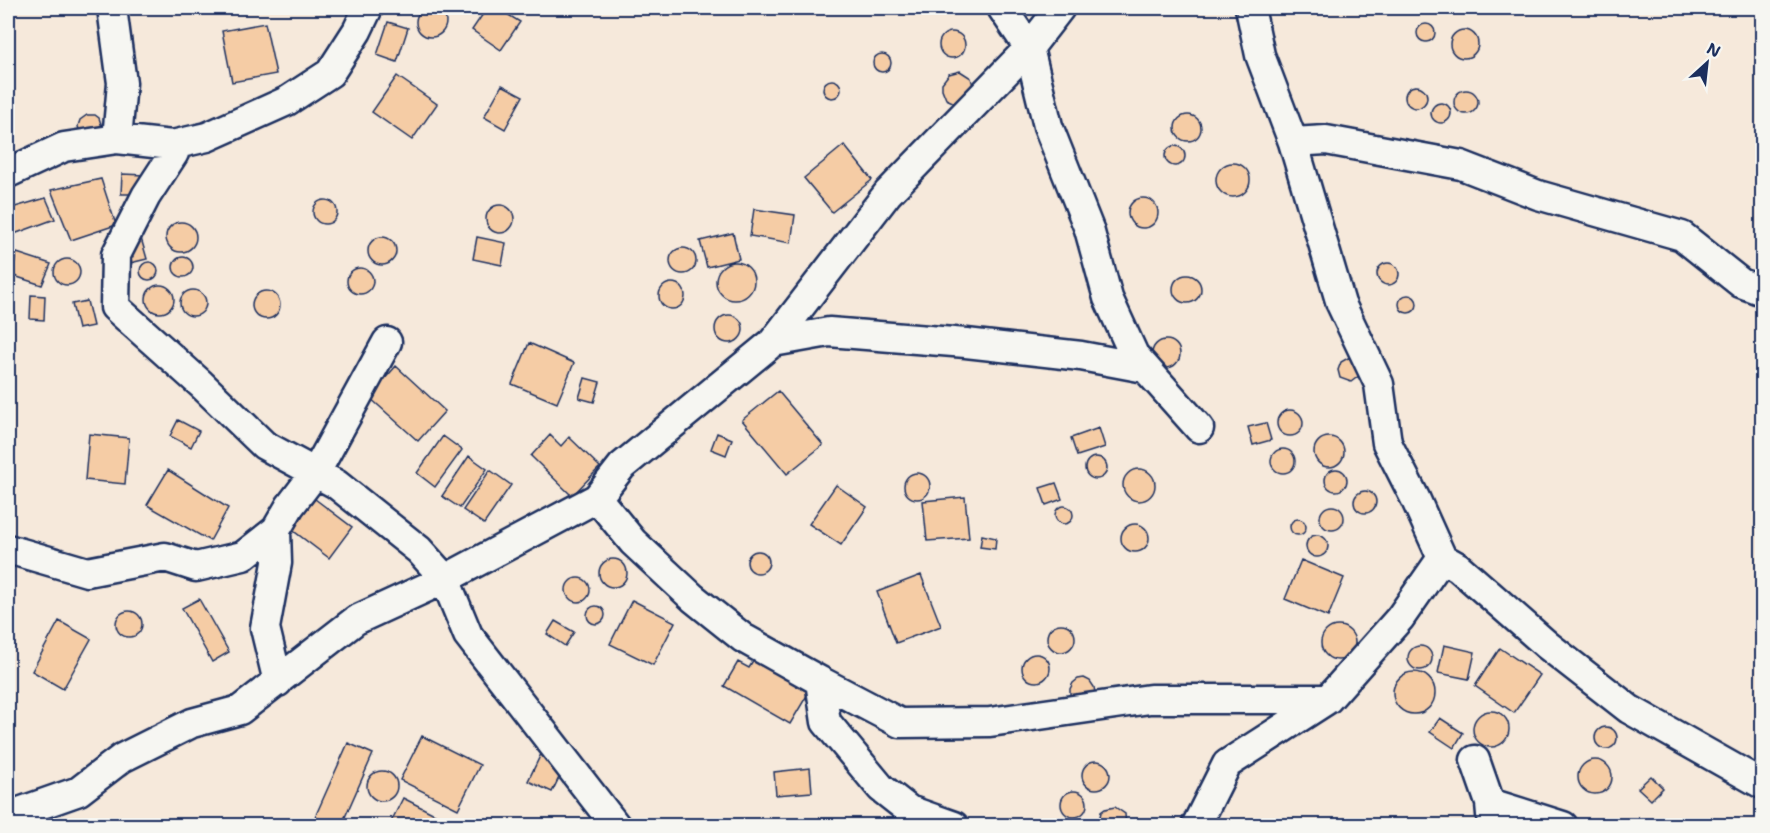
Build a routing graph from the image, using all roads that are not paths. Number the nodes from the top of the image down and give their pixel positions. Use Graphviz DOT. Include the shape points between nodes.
graph roads {
  1 [pos="112,8"];
  2 [pos="368,8"];
  3 [pos="1002,8"];
  4 [pos="1060,8"];
  5 [pos="1250,8"];
  6 [pos="1029,48"];
  7 [pos="117,139"];
  8 [pos="1293,142"];
  9 [pos="172,145"];
  10 [pos="8,173"];
  11 [pos="1762,291"];
  12 [pos="387,342"];
  13 [pos="773,342"];
  14 [pos="1145,368"];
  15 [pos="1199,428"];
  16 [pos="316,472"];
  17 [pos="597,498"];
  18 [pos="276,530"];
  19 [pos="8,549"];
  20 [pos="1442,558"];
  21 [pos="445,579"];
  22 [pos="820,681"];
  23 [pos="278,682"];
  24 [pos="1328,699"];
  25 [pos="1475,760"];
  26 [pos="1762,784"];
  27 [pos="1491,814"];
  28 [pos="8,816"];
  29 [pos="906,818"];
  30 [pos="616,825"];
  31 [pos="954,825"];
  32 [pos="1196,825"];
  33 [pos="1563,825"];
  1 -- 7 [label="street" via="122,83"];
  2 -- 9 [label="street" via="330,73 287,101 207,137"];
  3 -- 6 [label="street"];
  4 -- 6 [label="street"];
  5 -- 8 [label="street" via="1260,55"];
  6 -- 13 [label="street" via="888,193"];
  6 -- 14 [label="street" via="1048,126 1089,229 1108,298 1134,355"];
  7 -- 9 [label="street"];
  7 -- 10 [label="street" via="64,147"];
  8 -- 11 [label="street" via="1326,140 1461,165 1538,195 1682,236 1741,283"];
  8 -- 20 [label="street" via="1341,304 1379,384 1387,443"];
  9 -- 16 [label="street" via="174,153 146,196 116,255 115,306 264,445"];
  12 -- 16 [label="street"];
  13 -- 14 [label="street" via="829,332 977,344"];
  13 -- 17 [label="street" via="622,466"];
  14 -- 15 [label="street"];
  16 -- 18 [label="street"];
  16 -- 21 [label="street" via="419,550"];
  17 -- 21 [label="street"];
  17 -- 22 [label="street" via="633,542 693,598 743,638"];
  18 -- 19 [label="street" via="243,556 196,567 165,557 87,572"];
  18 -- 23 [label="street" via="277,563 265,628"];
  20 -- 24 [label="street" via="1400,618"];
  20 -- 26 [label="street" via="1629,708"];
  21 -- 23 [label="street" via="356,620"];
  21 -- 30 [label="street" via="468,635"];
  22 -- 24 [label="street" via="900,723 990,722 1150,699"];
  22 -- 29 [label="street" via="826,722"];
  23 -- 28 [label="street" via="240,710 192,723 122,758 78,791"];
  24 -- 32 [label="street" via="1227,764"];
  25 -- 27 [label="street"];
  27 -- 33 [label="street"];
  29 -- 31 [label="street"];
}
